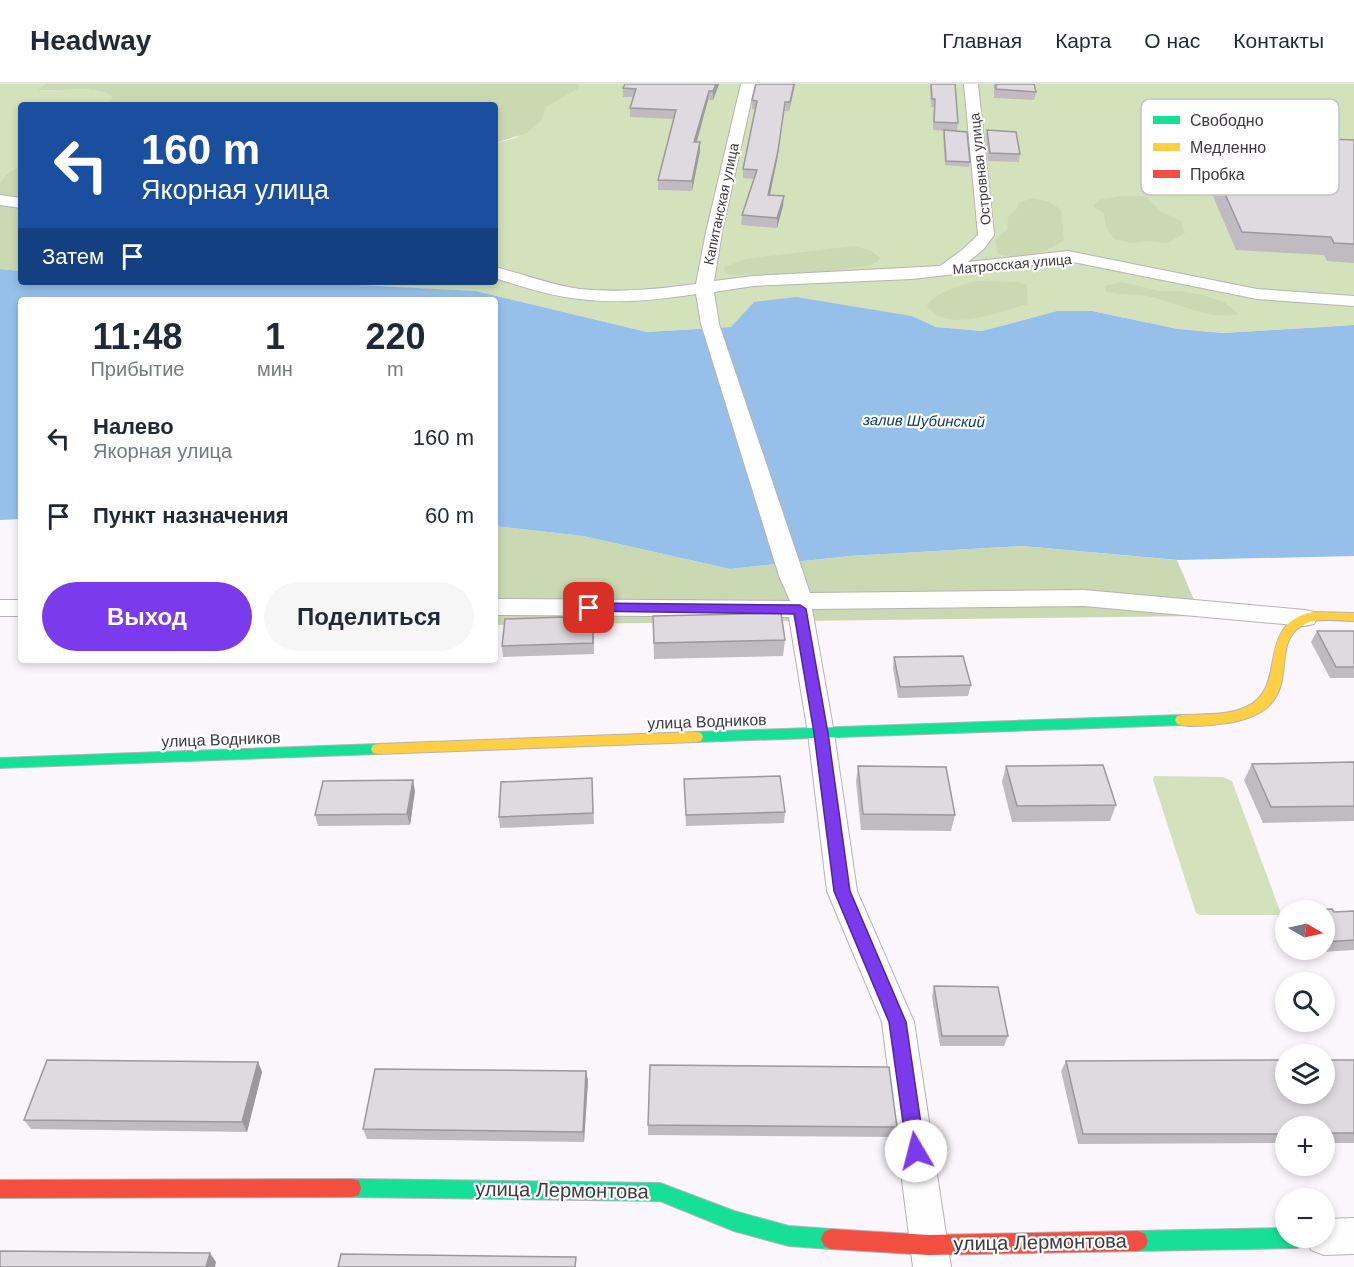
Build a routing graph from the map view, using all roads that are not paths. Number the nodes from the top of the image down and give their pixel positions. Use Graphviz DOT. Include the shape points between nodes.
graph roads {
  1 [pos="748,84"];
  2 [pos="971,84"];
  3 [pos="0,200"];
  4 [pos="18,203"];
  5 [pos="944,270"];
  6 [pos="498,273"];
  7 [pos="704,288"];
  8 [pos="1354,301"];
  9 [pos="801,605"];
  10 [pos="498,607"];
  11 [pos="0,608"];
  12 [pos="18,608"];
  13 [pos="1354,617"];
  14 [pos="1305,618"];
  15 [pos="821,733"];
  16 [pos="0,763"];
  17 [pos="0,1189"];
  18 [pos="1354,1236"];
  19 [pos="1335,1237"];
  20 [pos="1275,1239"];
  21 [pos="930,1256"];
  1 -- 7 [label="street, Капитанская улица"];
  2 -- 5 [label="street, Островная улица" via="986,235 980,245"];
  3 -- 4 [label="street"];
  5 -- 7 [label="street, Матросская улица" via="753,280"];
  5 -- 8 [label="street, Матросская улица" via="1068,256 1257,294"];
  6 -- 7 [label="street, Матросская улица" via="581,294 654,295"];
  7 -- 9 [label="street, Капитанская улица" via="710,324"];
  9 -- 10 [label="street"];
  9 -- 14 [label="street" via="1084,598"];
  9 -- 15 [label="street, Капитанская улица"];
  11 -- 12 [label="street"];
  13 -- 14 [label="street"];
  14 -- 15 [label="street, улица Водников" via="1288,629 1281,642 1271,695 1252,710 1227,718"];
  15 -- 16 [label="street, улица Водников"];
  15 -- 21 [label="street, Капитанская улица" via="842,891 898,1022"];
  17 -- 21 [label="street, улица Лермонтова" via="240,1186 660,1191 734,1221 789,1236"];
  18 -- 19 [label="street"];
  20 -- 21 [label="street, улица Лермонтова"];
}
